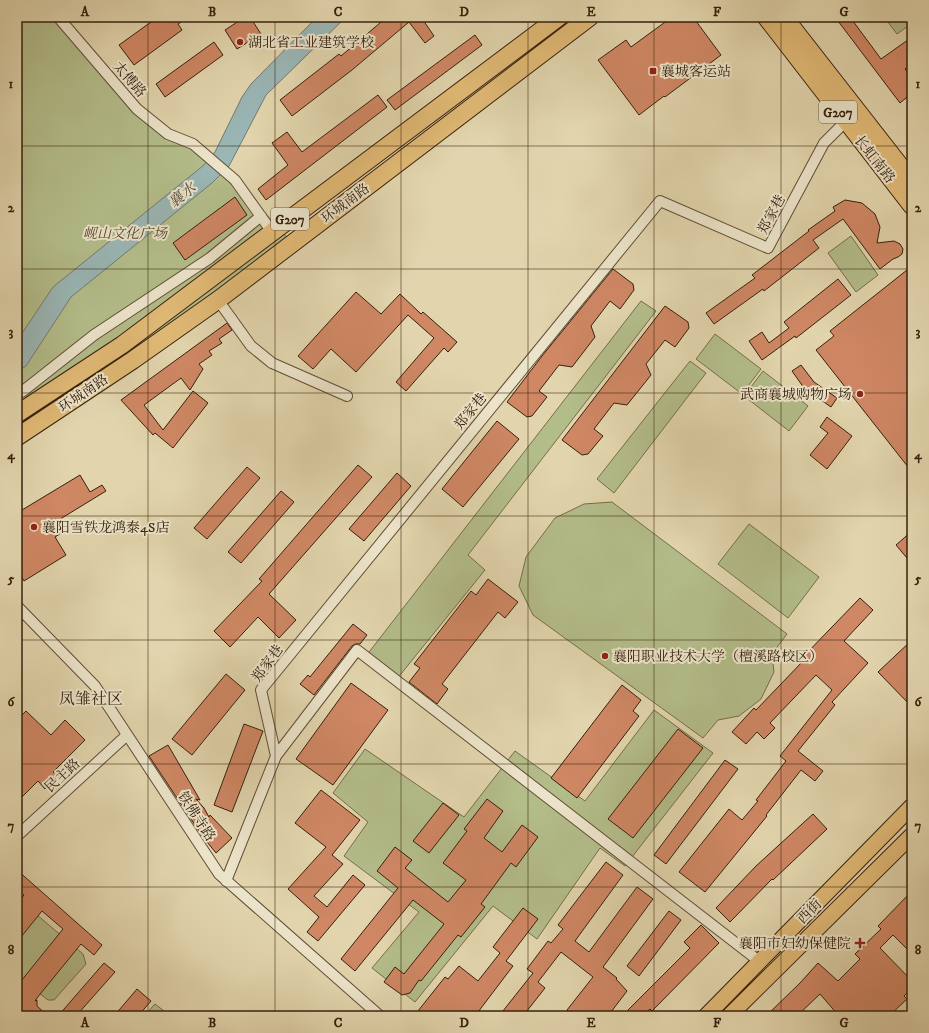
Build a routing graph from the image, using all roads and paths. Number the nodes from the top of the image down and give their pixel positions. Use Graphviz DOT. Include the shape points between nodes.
graph roads {
  1 [pos="58,17"];
  2 [pos="559,17"];
  3 [pos="590,17"];
  4 [pos="770,18"];
  5 [pos="846,121"];
  6 [pos="912,181"];
  7 [pos="912,206"];
  8 [pos="261,216"];
  9 [pos="272,232"];
  10 [pos="218,300"];
  11 [pos="17,394"];
  12 [pos="347,396"];
  13 [pos="17,414"];
  14 [pos="17,437"];
  15 [pos="17,606"];
  16 [pos="127,735"];
  17 [pos="276,756"];
  18 [pos="912,806"];
  19 [pos="912,835"];
  20 [pos="17,836"];
  21 [pos="226,881"];
  22 [pos="759,961"];
  23 [pos="380,1016"];
  24 [pos="706,1016"];
  25 [pos="729,1016"];
  1 -- 8 [label="street, 太傅路" via="137,109 168,134 193,144 235,180"];
  2 -- 9 [label="highway, 环城南路 / G207"];
  3 -- 10 [label="highway, 环城南路"];
  4 -- 5 [label="highway, 长虹南路 / G207"];
  4 -- 6 [label="highway, 长虹南路 / G207"];
  5 -- 7 [label="highway, 长虹南路 / G207"];
  5 -- 17 [label="street, 郑家巷" via="824,143 768,248 660,201 261,690"];
  8 -- 9 [label="street, 太傅路"];
  8 -- 11 [label="street" via="210,258 94,335"];
  9 -- 13 [label="highway, 环城南路 / G207" via="122,345"];
  10 -- 12 [label="street" via="251,346 272,363"];
  10 -- 14 [label="highway, 环城南路" via="134,360"];
  15 -- 16 [label="street, 铁佛寺路" via="95,686"];
  16 -- 20 [label="street, 民主路"];
  16 -- 21 [label="street, 铁佛寺路"];
  17 -- 21 [label="street"];
  17 -- 22 [label="street" via="357,650"];
  18 -- 22 [label="main road, 西街"];
  19 -- 25 [label="main road, 西街"];
  21 -- 23 [label="street, 铁佛寺路"];
  22 -- 24 [label="main road, 西街"];
}
